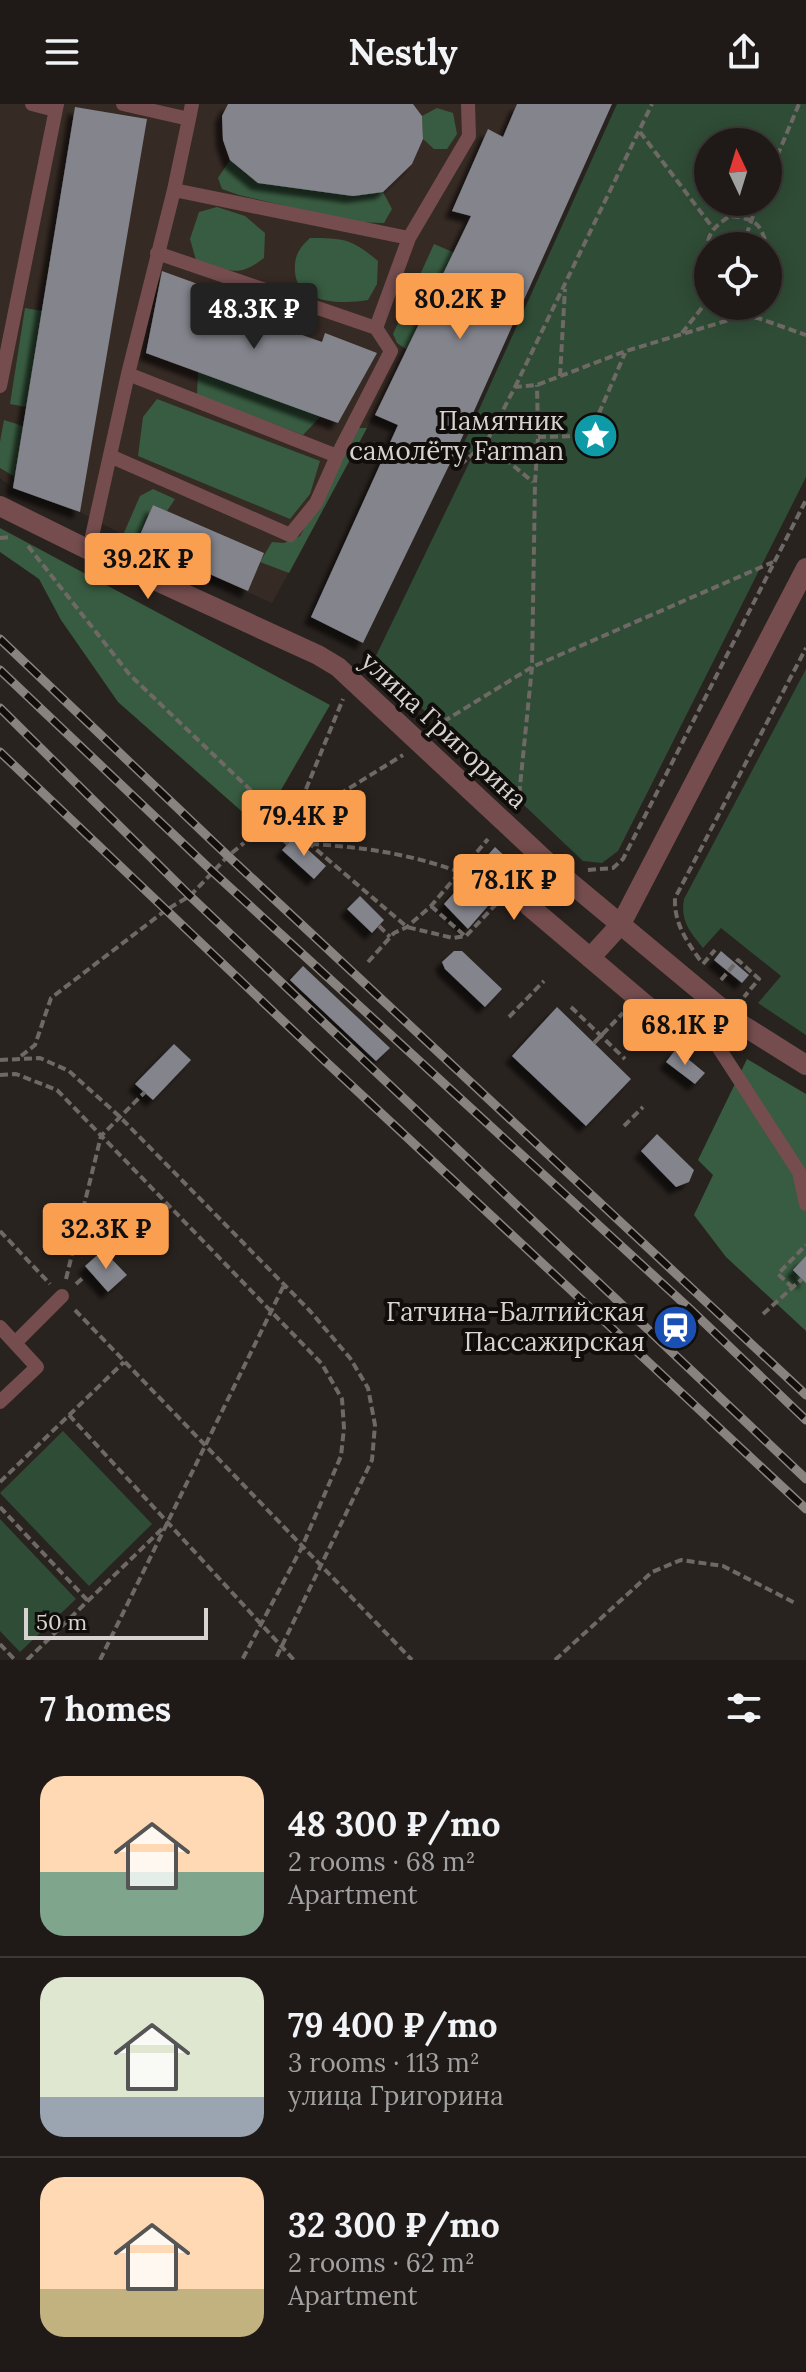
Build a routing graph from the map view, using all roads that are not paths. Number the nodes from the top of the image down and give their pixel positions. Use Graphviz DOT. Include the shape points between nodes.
graph roads {
  1 [pos="32,104"];
  2 [pos="123,104"];
  3 [pos="468,104"];
  4 [pos="56,107"];
  5 [pos="190,111"];
  6 [pos="174,190"];
  7 [pos="409,238"];
  8 [pos="157,253"];
  9 [pos="376,328"];
  10 [pos="128,374"];
  11 [pos="0,386"];
  12 [pos="110,456"];
  13 [pos="337,456"];
  14 [pos="0,506"];
  15 [pos="89,550"];
  16 [pos="806,568"];
  17 [pos="560,874"];
  18 [pos="621,924"];
  19 [pos="590,958"];
  20 [pos="739,1023"];
  21 [pos="713,1039"];
  22 [pos="806,1065"];
  23 [pos="806,1204"];
  24 [pos="62,1296"];
  25 [pos="0,1327"];
  26 [pos="15,1343"];
  27 [pos="0,1380"];
  28 [pos="5,1397"];
  1 -- 4 [label="lane"];
  2 -- 5 [label="lane"];
  3 -- 7 [label="lane" via="469,136"];
  4 -- 11 [label="lane"];
  5 -- 6 [label="lane"];
  6 -- 7 [label="lane"];
  6 -- 8 [label="lane"];
  7 -- 9 [label="lane"];
  8 -- 9 [label="lane"];
  8 -- 10 [label="lane"];
  9 -- 13 [label="lane" via="391,351"];
  10 -- 12 [label="lane"];
  10 -- 13 [label="lane"];
  12 -- 13 [label="lane" via="290,535 316,503"];
  12 -- 15 [label="lane"];
  14 -- 15 [label="street, улица Григорина"];
  15 -- 17 [label="street, улица Григорина" via="318,655 354,680 411,748 511,816"];
  16 -- 18 [label="street"];
  17 -- 18 [label="street, улица Григорина"];
  17 -- 19 [label="street" via="529,906"];
  18 -- 19 [label="street"];
  18 -- 20 [label="street, улица Григорина"];
  19 -- 21 [label="street" via="667,1023 691,1038"];
  20 -- 21 [label="street"];
  20 -- 22 [label="street, улица Григорина"];
  21 -- 23 [label="lane" via="799,1172"];
  24 -- 26 [label="lane"];
  25 -- 26 [label="lane"];
  26 -- 28 [label="lane" via="37,1367"];
  27 -- 28 [label="lane"];
}
